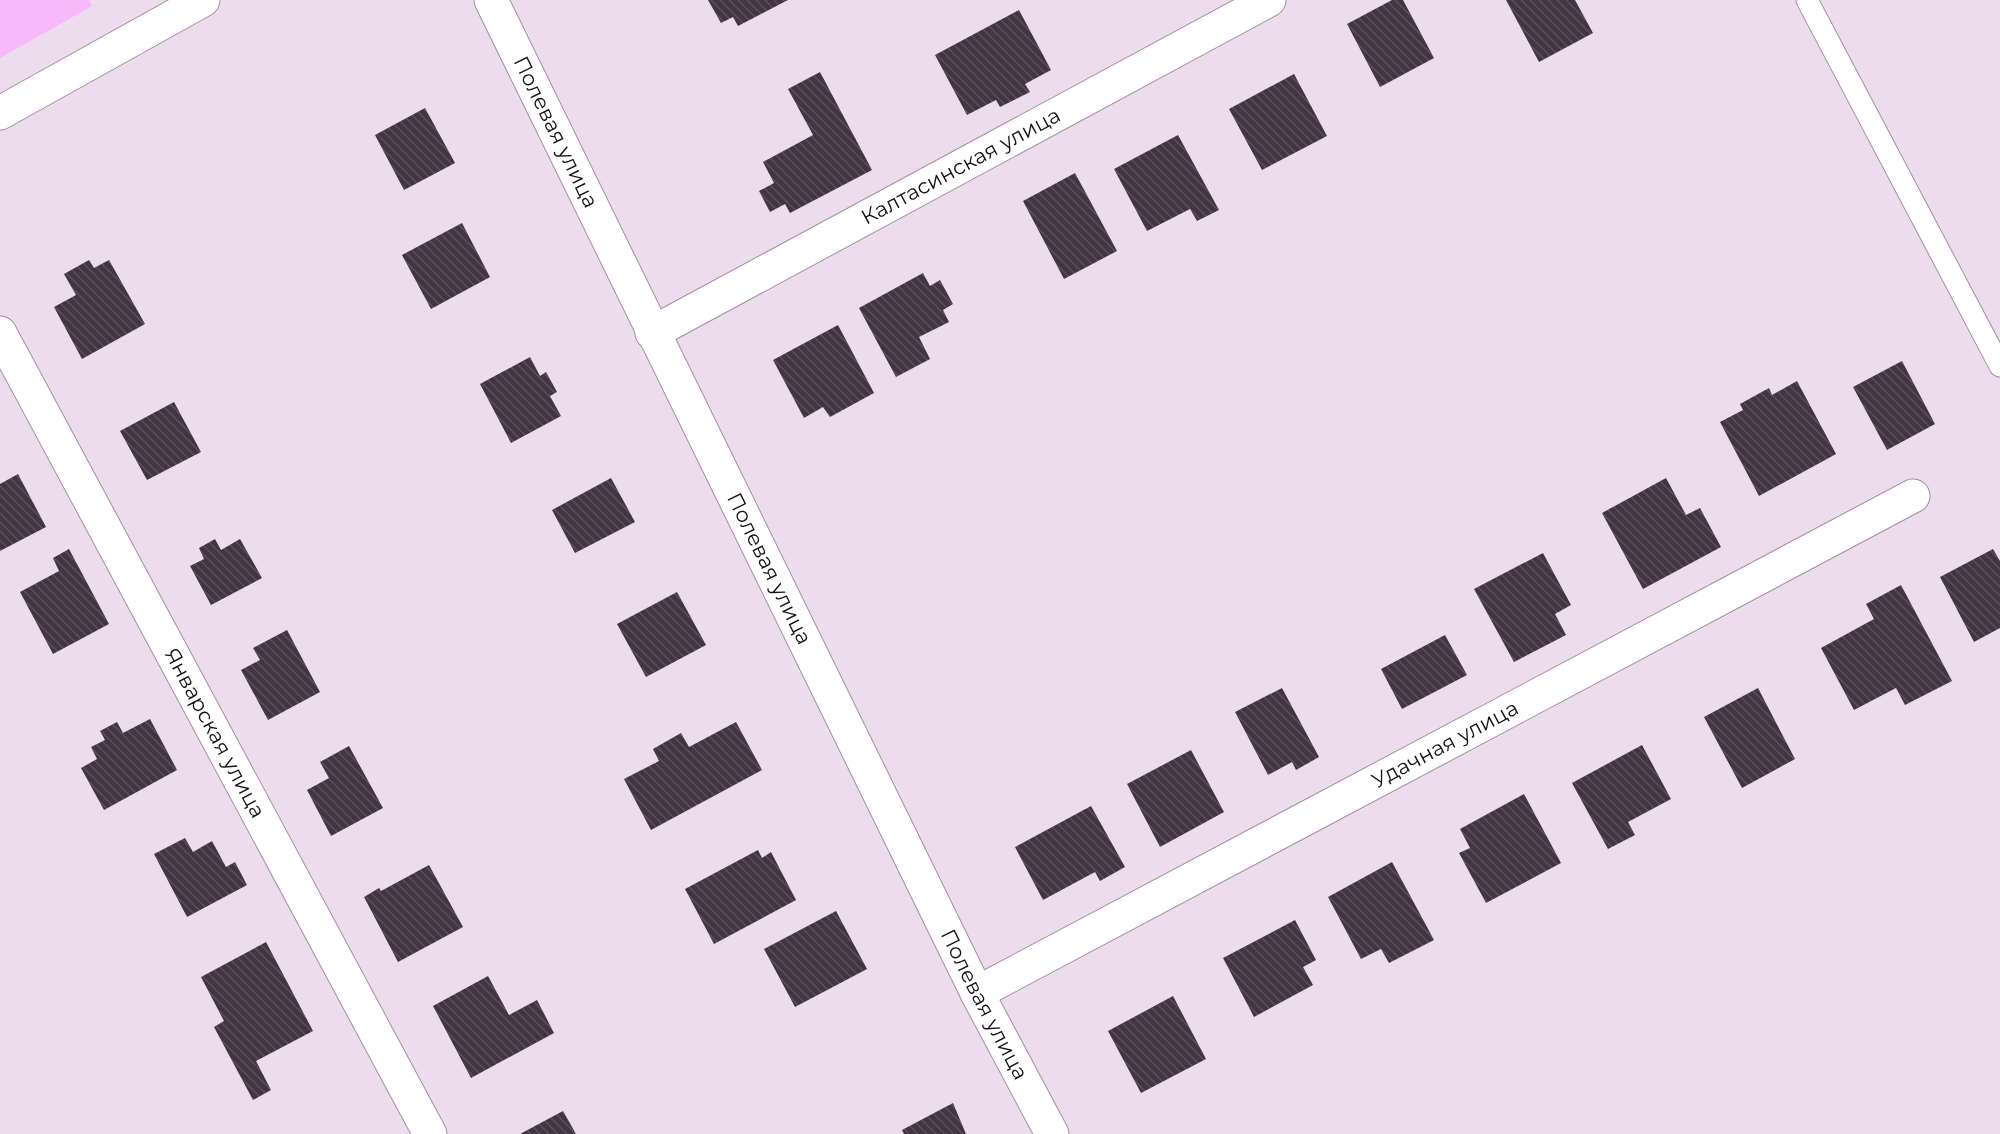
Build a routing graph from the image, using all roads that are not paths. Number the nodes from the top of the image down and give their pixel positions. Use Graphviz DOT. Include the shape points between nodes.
graph roads {
  1 [pos="203,0"];
  2 [pos="491,0"];
  3 [pos="1269,0"];
  4 [pos="1806,0"];
  5 [pos="0,112"];
  6 [pos="0,333"];
  7 [pos="652,333"];
  8 [pos="2000,366"];
  9 [pos="1913,496"];
  10 [pos="977,993"];
  11 [pos="430,1134"];
  12 [pos="1052,1134"];
  1 -- 5 [label="street"];
  2 -- 7 [label="street, Полевая улица"];
  3 -- 7 [label="street, Калтасинская улица"];
  4 -- 8 [label="lane"];
  6 -- 11 [label="street, Январская улица"];
  7 -- 10 [label="street, Полевая улица"];
  9 -- 10 [label="street, Удачная улица"];
  10 -- 12 [label="street, Полевая улица"];
}
